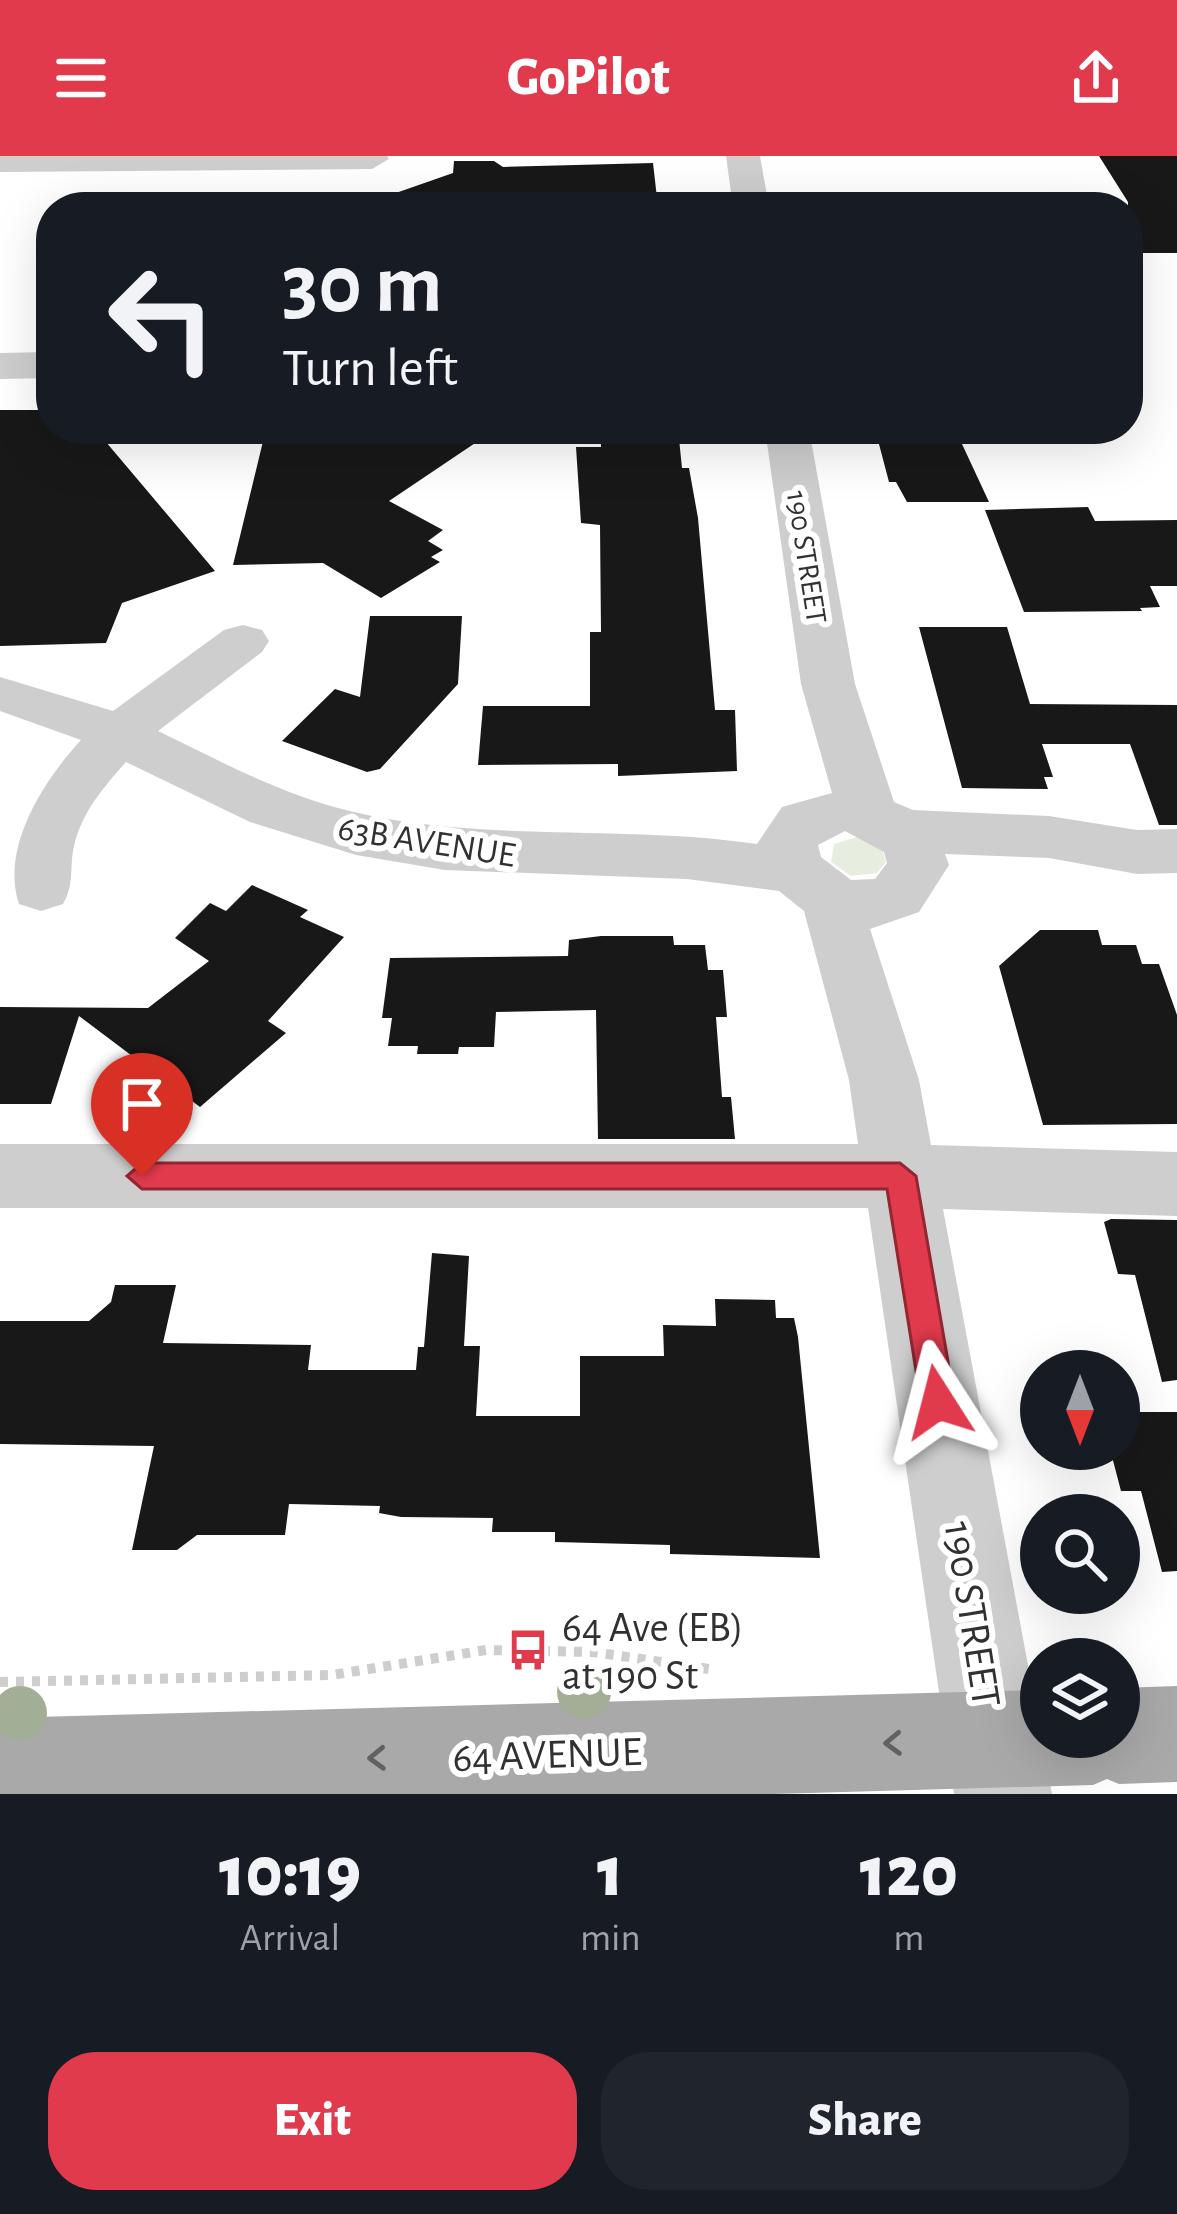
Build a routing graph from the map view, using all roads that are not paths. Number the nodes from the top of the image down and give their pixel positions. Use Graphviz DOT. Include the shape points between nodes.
graph roads {
  1 [pos="743,156"];
  2 [pos="372,159"];
  3 [pos="0,162"];
  4 [pos="749,192"];
  5 [pos="36,365"];
  6 [pos="0,366"];
  7 [pos="789,444"];
  8 [pos="243,641"];
  9 [pos="0,694"];
  10 [pos="124,735"];
  11 [pos="1157,852"];
  12 [pos="852,854"];
  13 [pos="41,888"];
  14 [pos="0,1176"];
  15 [pos="900,1176"];
  16 [pos="1177,1184"];
  17 [pos="1177,1734"];
  18 [pos="1140,1735"];
  19 [pos="999,1767"];
  20 [pos="0,1768"];
  1 -- 4 [label="street"];
  2 -- 3 [label="street"];
  5 -- 6 [label="street"];
  7 -- 12 [label="street, 190 STREET"];
  8 -- 10 [label="street" via="165,694"];
  9 -- 10 [label="street, 63B AVENUE"];
  10 -- 12 [label="street, 63B AVENUE" via="256,800 369,837 530,856"];
  10 -- 13 [label="street" via="69,789 43,833"];
  11 -- 12 [label="street, 63B AVENUE" via="1057,867"];
  12 -- 15 [label="street, 190 STREET" via="840,939 884,1080"];
  14 -- 15 [label="street"];
  15 -- 16 [label="street"];
  15 -- 19 [label="street, 190 STREET"];
  17 -- 18 [label="main road"];
  19 -- 20 [label="main road, 64 AVENUE, one-way"];
}
